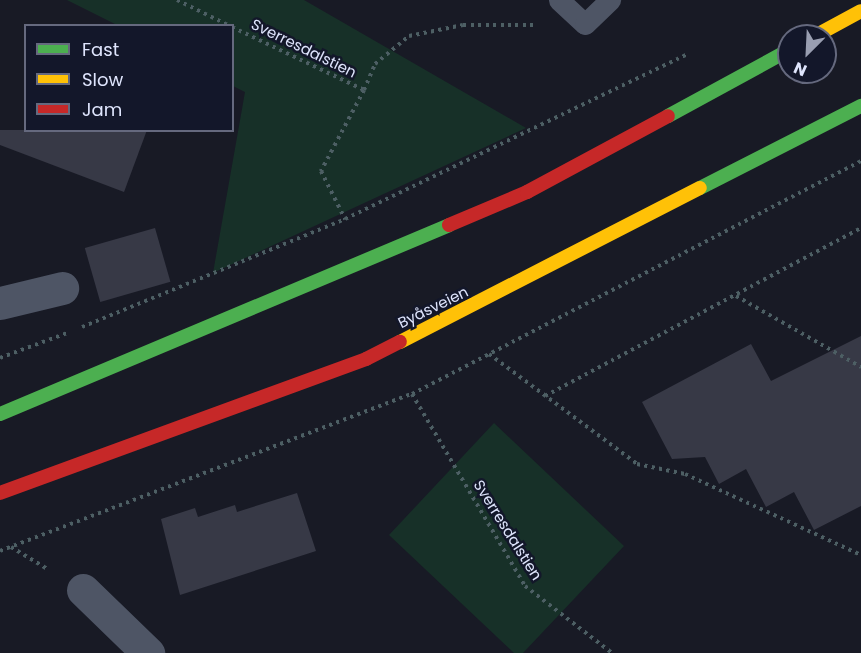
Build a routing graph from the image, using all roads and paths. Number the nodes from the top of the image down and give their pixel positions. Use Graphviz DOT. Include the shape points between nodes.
graph roads {
  1 [pos="177,0"];
  2 [pos="559,0"];
  3 [pos="610,0"];
  4 [pos="861,11"];
  5 [pos="227,24"];
  6 [pos="585,24"];
  7 [pos="837,24"];
  8 [pos="234,27"];
  9 [pos="693,51"];
  10 [pos="777,57"];
  11 [pos="364,90"];
  12 [pos="861,106"];
  13 [pos="345,219"];
  14 [pos="861,228"];
  15 [pos="63,288"];
  16 [pos="736,296"];
  17 [pos="0,303"];
  18 [pos="489,354"];
  19 [pos="0,358"];
  20 [pos="861,367"];
  21 [pos="412,394"];
  22 [pos="545,396"];
  23 [pos="0,414"];
  24 [pos="0,493"];
  25 [pos="53,531"];
  26 [pos="0,551"];
  27 [pos="861,555"];
  28 [pos="82,590"];
  29 [pos="148,653"];
  30 [pos="612,653"];
  1 -- 5 [label="path, Sverresdalstien"];
  2 -- 6 [label="lane"];
  3 -- 6 [label="lane"];
  4 -- 7 [label="main road"];
  6 -- 11 [label="path" via="463,25 409,36 375,64"];
  8 -- 11 [label="path, Sverresdalstien"];
  9 -- 13 [label="path"];
  10 -- 23 [label="main road" via="527,192"];
  11 -- 13 [label="path, Sverresdalstien" via="321,171"];
  12 -- 24 [label="main road, Byåsveien" via="366,359"];
  13 -- 19 [label="path"];
  14 -- 16 [label="path"];
  15 -- 17 [label="street"];
  16 -- 20 [label="path"];
  16 -- 22 [label="path"];
  18 -- 22 [label="path"];
  21 -- 30 [label="path, Sverresdalstien" via="525,586"];
  22 -- 27 [label="path" via="637,464 685,474"];
  25 -- 26 [label="path"];
  28 -- 29 [label="street"];
}
